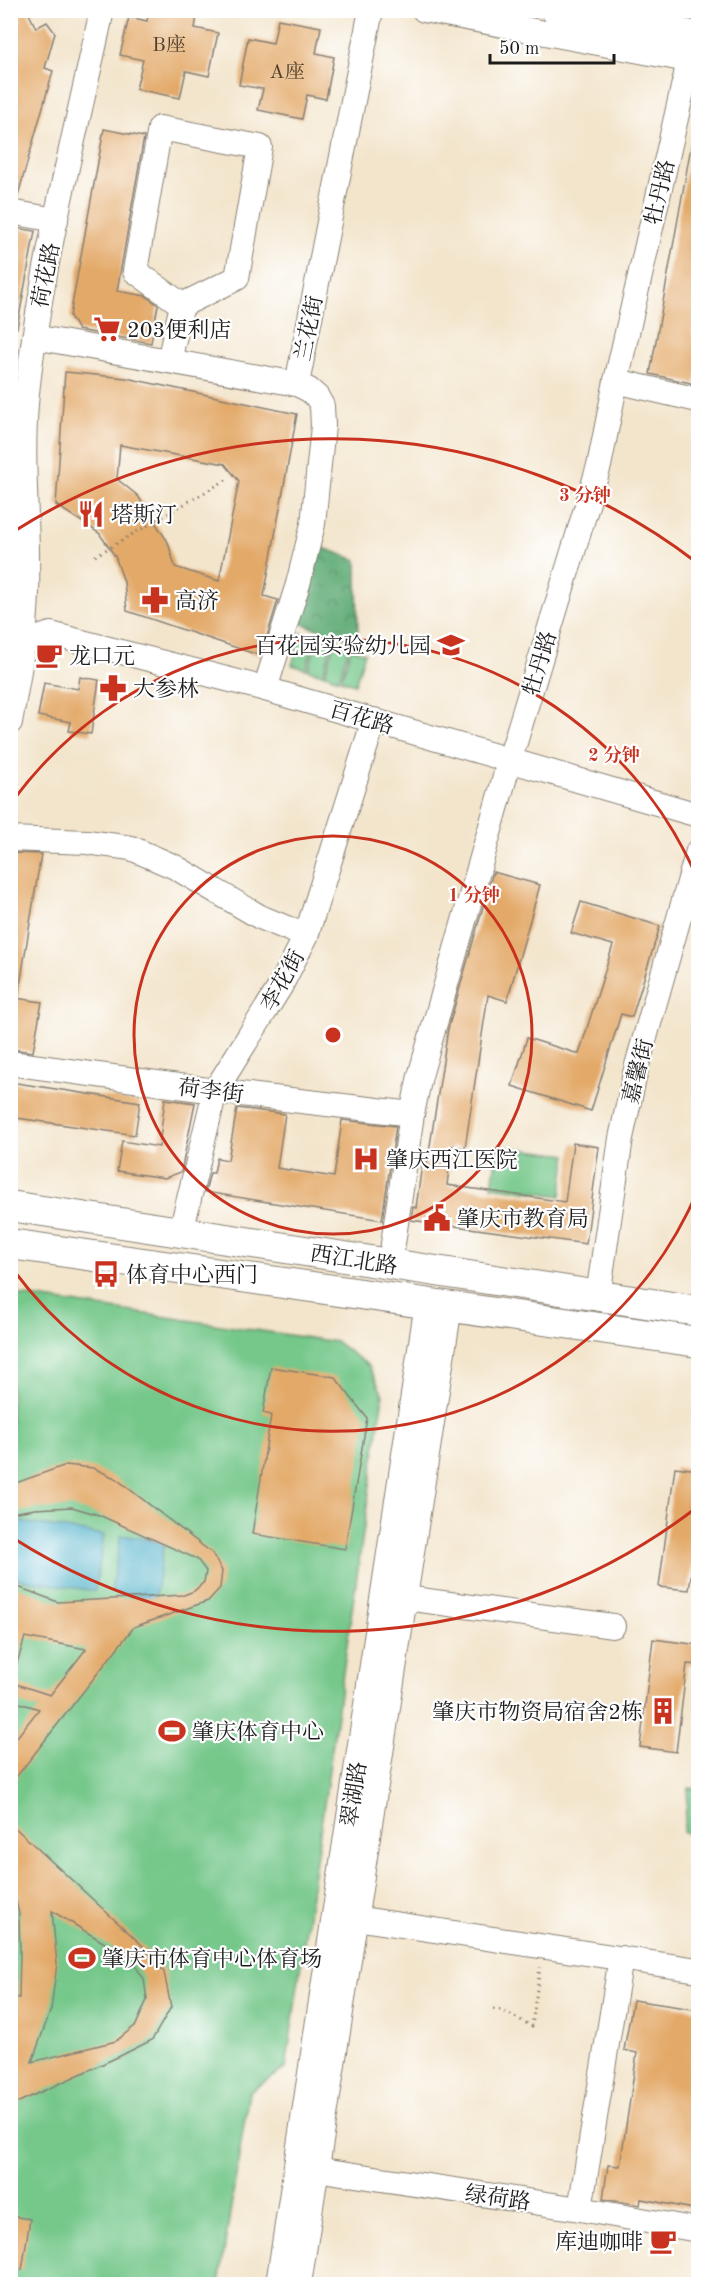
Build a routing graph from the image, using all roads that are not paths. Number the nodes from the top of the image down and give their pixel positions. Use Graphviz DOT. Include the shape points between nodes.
graph roads {
  1 [pos="102,10"];
  2 [pos="371,10"];
  3 [pos="424,10"];
  4 [pos="556,10"];
  5 [pos="695,53"];
  6 [pos="10,212"];
  7 [pos="56,220"];
  8 [pos="182,305"];
  9 [pos="34,337"];
  10 [pos="170,362"];
  11 [pos="615,381"];
  12 [pos="297,384"];
  13 [pos="699,400"];
  14 [pos="17,431"];
  15 [pos="17,644"];
  16 [pos="265,689"];
  17 [pos="374,720"];
  18 [pos="10,722"];
  19 [pos="510,759"];
  20 [pos="699,815"];
  21 [pos="10,839"];
  22 [pos="699,850"];
  23 [pos="306,936"];
  24 [pos="10,1063"];
  25 [pos="215,1091"];
  26 [pos="412,1114"];
  27 [pos="10,1206"];
  28 [pos="181,1232"];
  29 [pos="10,1244"];
  30 [pos="390,1264"];
  31 [pos="598,1296"];
  32 [pos="439,1305"];
  33 [pos="699,1311"];
  34 [pos="699,1342"];
  35 [pos="394,1596"];
  36 [pos="613,1626"];
  37 [pos="345,1917"];
  38 [pos="621,1958"];
  39 [pos="699,1970"];
  40 [pos="307,2168"];
  41 [pos="580,2209"];
  42 [pos="699,2230"];
  43 [pos="278,2284"];
  44 [pos="299,2284"];
  1 -- 7 [label="street, 荷花路"];
  2 -- 12 [label="street, 兰花街"];
  3 -- 5 [label="street"];
  4 -- 5 [label="main road"];
  5 -- 11 [label="street, 牡丹路"];
  6 -- 7 [label="street"];
  7 -- 9 [label="street, 荷花路"];
  8 -- 8 [label="street" via="237,278 260,147 160,128 135,271"];
  8 -- 10 [label="street"];
  9 -- 10 [label="street, 兰花街"];
  9 -- 14 [label="street, 荷花路"];
  10 -- 12 [label="street, 兰花街"];
  11 -- 13 [label="street"];
  11 -- 19 [label="street, 牡丹路" via="599,466"];
  12 -- 16 [label="street" via="317,397 322,406 314,513 298,584"];
  14 -- 15 [label="street, 荷花路" via="23,458 27,591"];
  15 -- 16 [label="street, 百花路" via="51,634"];
  15 -- 18 [label="street, 荷花路"];
  16 -- 17 [label="street, 百花路"];
  17 -- 19 [label="street, 百花路"];
  17 -- 23 [label="street, 李花街"];
  19 -- 20 [label="street, 百花路"];
  19 -- 26 [label="street, 牡丹路"];
  21 -- 23 [label="street" via="131,848 175,867 260,917"];
  22 -- 31 [label="street, 嘉馨街" via="634,1080 621,1138"];
  23 -- 25 [label="street, 李花街" via="280,987"];
  24 -- 25 [label="street, 荷李街"];
  25 -- 26 [label="street, 荷李街"];
  25 -- 28 [label="street, 李花街"];
  26 -- 30 [label="street, 牡丹路"];
  27 -- 28 [label="main road, 西江北路"];
  28 -- 30 [label="main road, 西江北路"];
  29 -- 32 [label="main road, 西江北路"];
  30 -- 31 [label="main road, 西江北路"];
  31 -- 33 [label="main road, 西江北路"];
  32 -- 34 [label="main road, 西江北路"];
  32 -- 35 [label="street, 翠湖路"];
  35 -- 36 [label="street"];
  35 -- 37 [label="street, 翠湖路"];
  37 -- 38 [label="street"];
  37 -- 40 [label="street, 翠湖路"];
  38 -- 39 [label="street"];
  38 -- 41 [label="street"];
  40 -- 41 [label="street, 绿荷路"];
  40 -- 43 [label="street, 翠湖路"];
  40 -- 44 [label="street, 翠湖路"];
  41 -- 42 [label="street, 绿荷路"];
}
